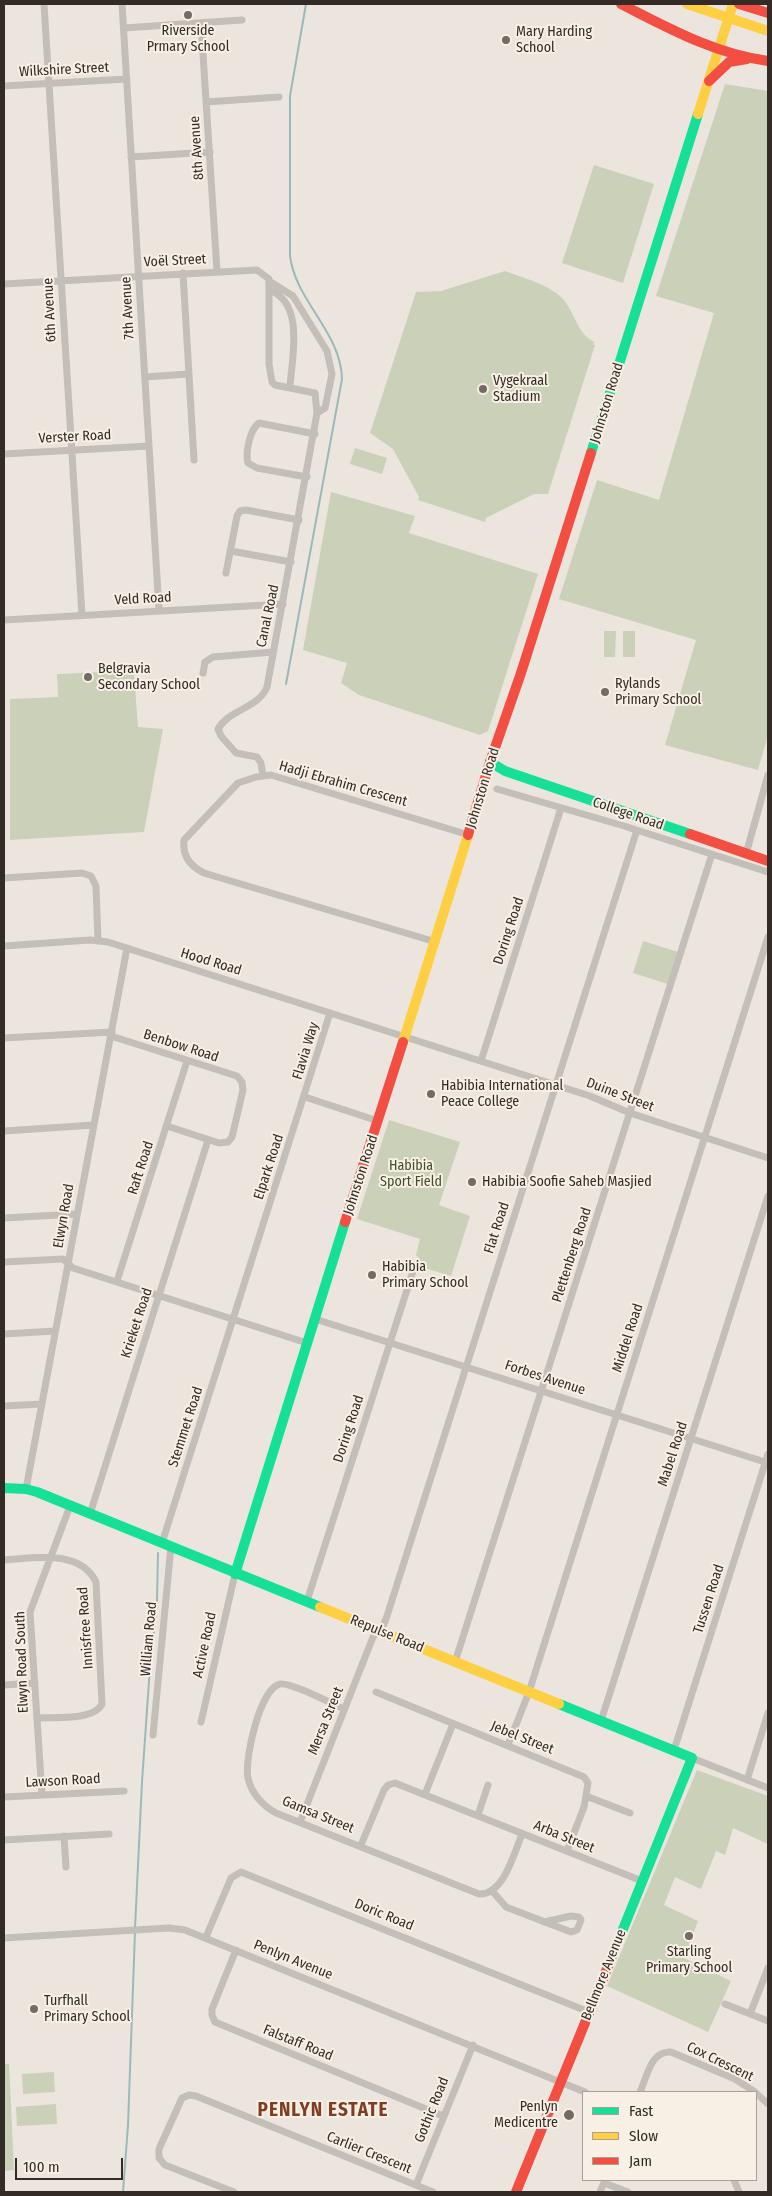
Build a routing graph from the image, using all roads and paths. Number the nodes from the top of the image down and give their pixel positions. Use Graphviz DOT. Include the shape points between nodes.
graph roads {
  1 [pos="44,4"];
  2 [pos="122,4"];
  3 [pos="621,4"];
  4 [pos="687,4"];
  5 [pos="733,4"];
  6 [pos="739,4"];
  7 [pos="768,13"];
  8 [pos="728,18"];
  9 [pos="242,20"];
  10 [pos="201,23"];
  11 [pos="124,28"];
  12 [pos="768,31"];
  13 [pos="718,48"];
  14 [pos="753,59"];
  15 [pos="768,61"];
  16 [pos="127,79"];
  17 [pos="49,84"];
  18 [pos="707,84"];
  19 [pos="4,86"];
  20 [pos="278,97"];
  21 [pos="206,102"];
  22 [pos="210,152"];
  23 [pos="131,157"];
  24 [pos="217,271"];
  25 [pos="183,273"];
  26 [pos="139,275"];
  27 [pos="61,280"];
  28 [pos="270,281"];
  29 [pos="4,284"];
  30 [pos="269,290"];
  31 [pos="189,374"];
  32 [pos="145,377"];
  33 [pos="290,386"];
  34 [pos="317,413"];
  35 [pos="315,434"];
  36 [pos="149,446"];
  37 [pos="71,450"];
  38 [pos="4,454"];
  39 [pos="194,460"];
  40 [pos="307,477"];
  41 [pos="299,520"];
  42 [pos="230,551"];
  43 [pos="291,562"];
  44 [pos="226,573"];
  45 [pos="283,604"];
  46 [pos="159,610"];
  47 [pos="82,615"];
  48 [pos="4,619"];
  49 [pos="273,652"];
  50 [pos="203,673"];
  51 [pos="490,762"];
  52 [pos="768,775"];
  53 [pos="263,776"];
  54 [pos="497,789"];
  55 [pos="561,808"];
  56 [pos="637,830"];
  57 [pos="469,835"];
  58 [pos="712,854"];
  59 [pos="746,854"];
  60 [pos="768,861"];
  61 [pos="768,872"];
  62 [pos="4,878"];
  63 [pos="768,937"];
  64 [pos="98,941"];
  65 [pos="436,942"];
  66 [pos="4,946"];
  67 [pos="127,948"];
  68 [pos="330,1013"];
  69 [pos="111,1034"];
  70 [pos="406,1037"];
  71 [pos="4,1038"];
  72 [pos="187,1061"];
  73 [pos="481,1061"];
  74 [pos="556,1085"];
  75 [pos="305,1097"];
  76 [pos="630,1113"];
  77 [pos="378,1121"];
  78 [pos="94,1125"];
  79 [pos="167,1126"];
  80 [pos="4,1131"];
  81 [pos="705,1138"];
  82 [pos="208,1140"];
  83 [pos="768,1158"];
  84 [pos="768,1196"];
  85 [pos="77,1214"];
  86 [pos="4,1218"];
  87 [pos="4,1262"];
  88 [pos="68,1264"];
  89 [pos="415,1265"];
  90 [pos="117,1281"];
  91 [pos="160,1295"];
  92 [pos="315,1319"];
  93 [pos="233,1320"];
  94 [pos="55,1331"];
  95 [pos="4,1334"];
  96 [pos="307,1343"];
  97 [pos="390,1343"];
  98 [pos="466,1366"];
  99 [pos="542,1390"];
  100 [pos="42,1404"];
  101 [pos="4,1406"];
  102 [pos="616,1414"];
  103 [pos="691,1437"];
  104 [pos="767,1460"];
  105 [pos="4,1488"];
  106 [pos="26,1489"];
  107 [pos="70,1506"];
  108 [pos="90,1514"];
  109 [pos="167,1545"];
  110 [pos="51,1558"];
  111 [pos="4,1560"];
  112 [pos="235,1574"];
  113 [pos="306,1601"];
  114 [pos="378,1631"];
  115 [pos="456,1662"];
  116 [pos="35,1683"];
  117 [pos="4,1685"];
  118 [pos="376,1692"];
  119 [pos="528,1692"];
  120 [pos="344,1709"];
  121 [pos="768,1713"];
  122 [pos="37,1718"];
  123 [pos="601,1721"];
  124 [pos="201,1722"];
  125 [pos="453,1724"];
  126 [pos="153,1735"];
  127 [pos="508,1745"];
  128 [pos="674,1750"];
  129 [pos="692,1758"];
  130 [pos="747,1780"];
  131 [pos="488,1785"];
  132 [pos="768,1788"];
  133 [pos="124,1791"];
  134 [pos="426,1794"];
  135 [pos="42,1795"];
  136 [pos="586,1796"];
  137 [pos="4,1797"];
  138 [pos="630,1813"];
  139 [pos="478,1814"];
  140 [pos="300,1822"];
  141 [pos="109,1834"];
  142 [pos="522,1834"];
  143 [pos="64,1836"];
  144 [pos="4,1840"];
  145 [pos="361,1845"];
  146 [pos="567,1851"];
  147 [pos="66,1867"];
  148 [pos="642,1881"];
  149 [pos="493,1892"];
  150 [pos="544,1922"];
  151 [pos="206,1937"];
  152 [pos="4,1938"];
  153 [pos="236,1950"];
  154 [pos="768,1968"];
  155 [pos="725,2004"];
  156 [pos="589,2012"];
  157 [pos="750,2014"];
  158 [pos="768,2021"];
  159 [pos="473,2045"];
  160 [pos="561,2081"];
  161 [pos="583,2091"];
  162 [pos="640,2091"];
  163 [pos="753,2091"];
  164 [pos="757,2094"];
  165 [pos="768,2104"];
  166 [pos="443,2116"];
  167 [pos="605,2181"];
  168 [pos="416,2185"];
  169 [pos="234,2192"];
  170 [pos="433,2192"];
  171 [pos="516,2192"];
  172 [pos="600,2192"];
  173 [pos="628,2192"];
  1 -- 17 [label="street, 6th Avenue"];
  2 -- 11 [label="street, 7th Avenue"];
  3 -- 13 [label="street" via="677,34"];
  4 -- 8 [label="street"];
  5 -- 8 [label="street, Johnston Road"];
  6 -- 7 [label="street"];
  8 -- 12 [label="street"];
  8 -- 13 [label="street, Johnston Road"];
  9 -- 10 [label="street"];
  10 -- 11 [label="street"];
  10 -- 21 [label="street, 8th Avenue"];
  11 -- 16 [label="street, 7th Avenue"];
  13 -- 14 [label="street"];
  13 -- 18 [label="street, Johnston Road"];
  14 -- 15 [label="street"];
  14 -- 18 [label="street" via="729,62"];
  16 -- 17 [label="street, Wilkshire Street"];
  16 -- 23 [label="street, 7th Avenue"];
  17 -- 19 [label="street, Wilkshire Street"];
  17 -- 27 [label="street, 6th Avenue"];
  18 -- 51 [label="street, Johnston Road" via="524,665"];
  20 -- 21 [label="street"];
  21 -- 22 [label="street, 8th Avenue"];
  22 -- 23 [label="street"];
  22 -- 24 [label="street, 8th Avenue"];
  23 -- 26 [label="street, 7th Avenue"];
  24 -- 25 [label="street, Voël Street"];
  24 -- 28 [label="street, Voël Street" via="257,270"];
  25 -- 26 [label="street, Voël Street"];
  25 -- 31 [label="street"];
  26 -- 27 [label="street, Voël Street"];
  26 -- 32 [label="street, 7th Avenue"];
  27 -- 29 [label="street, Voël Street"];
  27 -- 37 [label="street, 6th Avenue"];
  28 -- 30 [label="street"];
  28 -- 34 [label="street" via="293,296 329,356 332,374 328,400 324,409"];
  30 -- 33 [label="street" via="280,295 292,314 294,344"];
  30 -- 33 [label="street" via="271,377 275,385"];
  31 -- 32 [label="street"];
  31 -- 39 [label="street"];
  32 -- 36 [label="street, 7th Avenue"];
  33 -- 34 [label="street" via="315,393"];
  34 -- 35 [label="street, Canal Road"];
  35 -- 40 [label="street, Canal Road"];
  35 -- 40 [label="street" via="259,423 254,428 248,453 248,463 257,468"];
  36 -- 37 [label="street, Verster Road"];
  36 -- 46 [label="street, 7th Avenue"];
  37 -- 38 [label="street, Verster Road"];
  37 -- 47 [label="street, 6th Avenue"];
  40 -- 41 [label="street, Canal Road"];
  41 -- 42 [label="street" via="242,510 237,516"];
  41 -- 43 [label="street, Canal Road"];
  42 -- 43 [label="street"];
  42 -- 44 [label="street"];
  43 -- 45 [label="street, Canal Road"];
  45 -- 46 [label="street, Veld Road"];
  45 -- 49 [label="street, Canal Road"];
  46 -- 47 [label="street, Veld Road"];
  47 -- 48 [label="street, Veld Road"];
  49 -- 50 [label="street" via="213,656 205,662"];
  49 -- 53 [label="street, Canal Road" via="264,694 227,718 218,729 236,754 257,757"];
  51 -- 57 [label="street, Johnston Road"];
  51 -- 59 [label="street, College Road" via="502,770"];
  52 -- 59 [label="street"];
  53 -- 57 [label="street, Hadji Ebrahim Crescent" via="278,776"];
  53 -- 65 [label="street, Hadji Ebrahim Crescent" via="238,783 187,835 183,846 186,858 199,871"];
  54 -- 55 [label="street"];
  55 -- 56 [label="street"];
  55 -- 73 [label="street, Doring Road"];
  56 -- 58 [label="street"];
  56 -- 74 [label="street, Flat Road"];
  57 -- 65 [label="street, Johnston Road"];
  58 -- 61 [label="street"];
  58 -- 76 [label="street, Plettenberg Road"];
  59 -- 60 [label="street, College Road"];
  62 -- 64 [label="street" via="82,873 92,876 96,886"];
  63 -- 81 [label="street, Middel Road"];
  64 -- 66 [label="street, Hood Road"];
  64 -- 67 [label="street, Hood Road"];
  65 -- 70 [label="street, Johnston Road"];
  67 -- 68 [label="street, Hood Road"];
  67 -- 69 [label="street, Elwyn Road"];
  68 -- 70 [label="street, Hood Road"];
  68 -- 75 [label="street, Flavia Way"];
  69 -- 71 [label="street, Benbow Road"];
  69 -- 72 [label="street, Benbow Road"];
  69 -- 78 [label="street, Elwyn Road"];
  70 -- 73 [label="street, Duine Street"];
  70 -- 77 [label="street, Johnston Road"];
  72 -- 79 [label="street, Raft Road"];
  72 -- 82 [label="street, Benbow Road" via="237,1076 242,1082 243,1090 230,1140 223,1143"];
  73 -- 74 [label="street, Duine Street"];
  74 -- 76 [label="street, Duine Street"];
  74 -- 98 [label="street, Flat Road"];
  75 -- 77 [label="street"];
  75 -- 93 [label="street, Elpark Road"];
  76 -- 81 [label="street, Duine Street"];
  76 -- 99 [label="street, Plettenberg Road"];
  77 -- 92 [label="street, Johnston Road"];
  78 -- 80 [label="street"];
  78 -- 85 [label="street, Elwyn Road"];
  79 -- 82 [label="street"];
  79 -- 90 [label="street, Raft Road"];
  81 -- 83 [label="street, Duine Street"];
  81 -- 102 [label="street, Middel Road"];
  82 -- 91 [label="street, Krieket Road"];
  84 -- 103 [label="street, Mabel Road"];
  85 -- 86 [label="street"];
  85 -- 88 [label="street, Elwyn Road"];
  87 -- 88 [label="street" via="60,1258"];
  88 -- 90 [label="street"];
  88 -- 94 [label="street, Elwyn Road"];
  89 -- 97 [label="street, Doring Road"];
  90 -- 91 [label="street"];
  91 -- 93 [label="street"];
  91 -- 108 [label="street, Krieket Road"];
  92 -- 96 [label="street, Johnston Road"];
  92 -- 97 [label="street, Forbes Avenue"];
  93 -- 96 [label="street"];
  93 -- 109 [label="street, Stemmet Road"];
  94 -- 95 [label="street"];
  94 -- 100 [label="street, Elwyn Road"];
  96 -- 112 [label="street, Johnston Road"];
  97 -- 98 [label="street, Forbes Avenue"];
  97 -- 113 [label="street, Doring Road"];
  98 -- 99 [label="street, Forbes Avenue"];
  98 -- 114 [label="street, Flat Road" via="386,1619"];
  99 -- 102 [label="street, Forbes Avenue"];
  99 -- 115 [label="street, Plettenberg Road"];
  100 -- 101 [label="street"];
  100 -- 106 [label="street, Elwyn Road"];
  102 -- 103 [label="street, Forbes Avenue"];
  102 -- 119 [label="street, Middel Road"];
  103 -- 104 [label="street, Forbes Avenue"];
  103 -- 123 [label="street, Mabel Road"];
  104 -- 128 [label="street, Tussen Road"];
  105 -- 106 [label="street, Repulse Road"];
  106 -- 107 [label="street, Repulse Road"];
  107 -- 108 [label="street, Repulse Road"];
  107 -- 110 [label="street, Elwyn Road South"];
  108 -- 109 [label="street, Repulse Road"];
  109 -- 112 [label="street, Repulse Road"];
  109 -- 126 [label="street, William Road"];
  110 -- 111 [label="street, Innisfree Road"];
  110 -- 116 [label="street, Elwyn Road South" via="30,1612"];
  110 -- 122 [label="street, Innisfree Road" via="82,1564 96,1582 103,1696 99,1709 94,1713"];
  112 -- 113 [label="street, Repulse Road"];
  112 -- 124 [label="street, Active Road"];
  113 -- 114 [label="street, Repulse Road"];
  114 -- 115 [label="street, Repulse Road"];
  114 -- 120 [label="street, Mersa Street"];
  115 -- 119 [label="street, Repulse Road"];
  116 -- 117 [label="street"];
  116 -- 122 [label="street, Elwyn Road South"];
  118 -- 125 [label="street, Jebel Street"];
  119 -- 123 [label="street, Repulse Road"];
  119 -- 127 [label="street, Middel Road"];
  120 -- 140 [label="street, Mersa Street"];
  120 -- 140 [label="street, Gamsa Street" via="284,1684 272,1688 265,1700 250,1748 247,1770 250,1783 265,1806"];
  121 -- 130 [label="street"];
  122 -- 135 [label="street, Elwyn Road South"];
  123 -- 128 [label="street, Repulse Road"];
  125 -- 127 [label="street, Jebel Street"];
  125 -- 134 [label="street"];
  127 -- 136 [label="street, Jebel Street" via="584,1777 588,1783"];
  128 -- 129 [label="street, Repulse Road"];
  129 -- 130 [label="street, Repulse Road"];
  129 -- 148 [label="street, Bellmore Avenue"];
  130 -- 132 [label="street, Repulse Road"];
  131 -- 139 [label="street"];
  133 -- 135 [label="street, Lawson Road"];
  134 -- 139 [label="street, Arba Street"];
  134 -- 145 [label="street, Arba Street" via="400,1784 388,1785"];
  135 -- 137 [label="street, Lawson Road"];
  136 -- 138 [label="street"];
  136 -- 146 [label="street"];
  139 -- 142 [label="street, Arba Street"];
  140 -- 145 [label="street, Gamsa Street"];
  141 -- 143 [label="street"];
  142 -- 146 [label="street, Arba Street"];
  142 -- 149 [label="street" via="502,1881"];
  143 -- 144 [label="street"];
  143 -- 147 [label="street"];
  145 -- 149 [label="street, Gamsa Street" via="476,1893"];
  146 -- 148 [label="street, Arba Street"];
  148 -- 156 [label="street, Bellmore Avenue"];
  149 -- 150 [label="street" via="502,1905"];
  151 -- 152 [label="street, Penlyn Avenue" via="180,1929"];
  151 -- 153 [label="street, Penlyn Avenue"];
  151 -- 156 [label="street, Doric Road" via="231,1878 242,1872"];
  153 -- 159 [label="street, Penlyn Avenue"];
  153 -- 166 [label="street, Falstaff Road" via="212,2009 215,2022"];
  154 -- 157 [label="street"];
  155 -- 157 [label="street"];
  156 -- 160 [label="street, Bellmore Avenue"];
  157 -- 158 [label="street"];
  159 -- 160 [label="street, Penlyn Avenue"];
  159 -- 166 [label="street, Gothic Road"];
  160 -- 161 [label="street, Penlyn Avenue"];
  160 -- 171 [label="street, Bellmore Avenue"];
  162 -- 163 [label="street, Cox Crescent" via="654,2059 664,2052 726,2075"];
  164 -- 165 [label="street, Cox Crescent"];
  166 -- 168 [label="street, Gothic Road"];
  167 -- 172 [label="street"];
  167 -- 173 [label="street"];
  168 -- 169 [label="street, Carlier Crescent" via="196,2096 186,2095 159,2149 159,2158 165,2164"];
  168 -- 170 [label="street, Carlier Crescent"];
}
